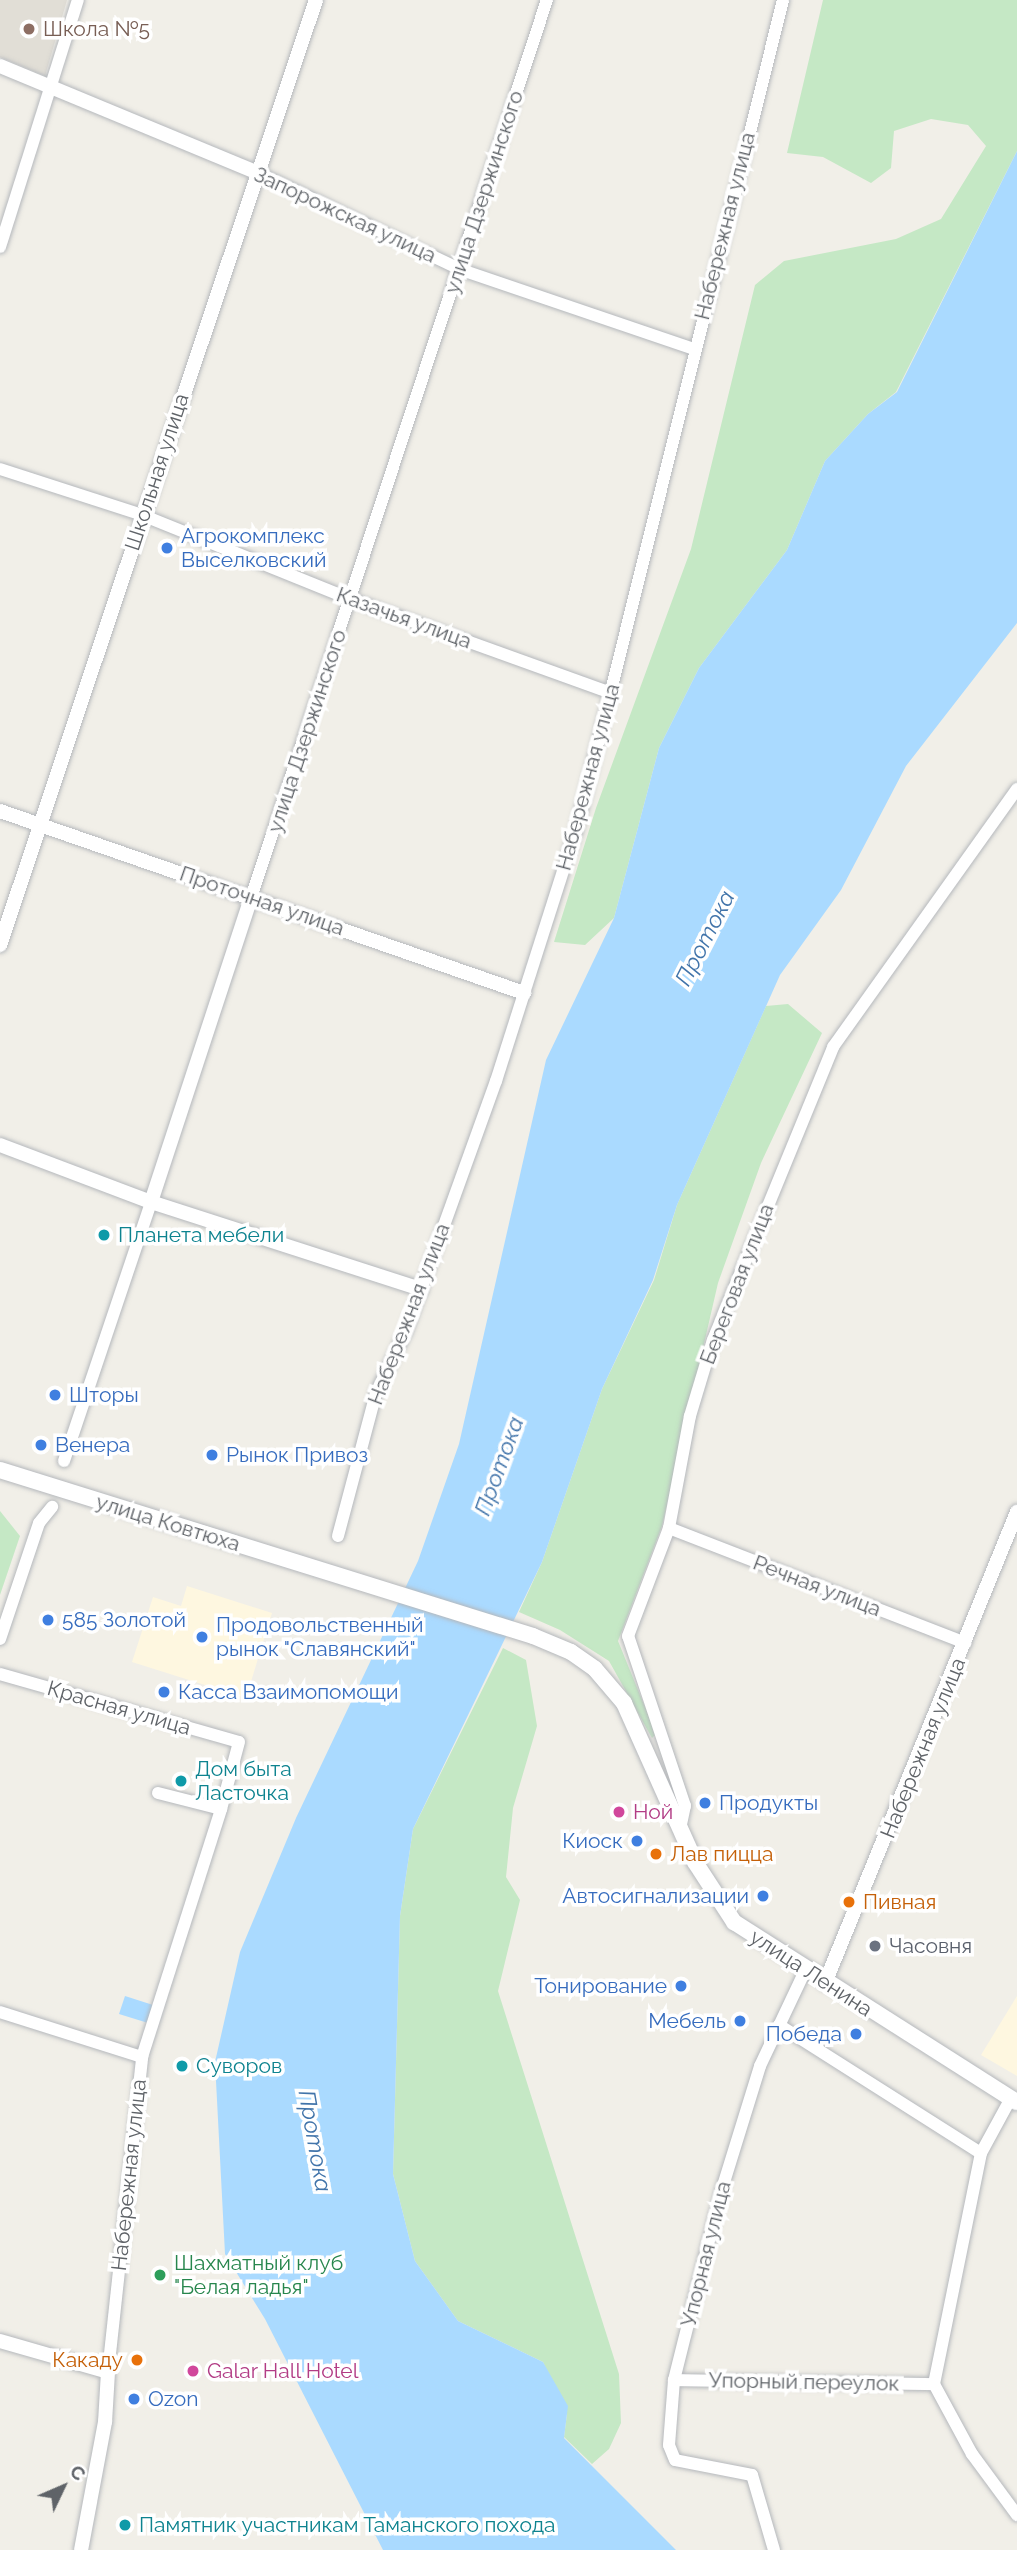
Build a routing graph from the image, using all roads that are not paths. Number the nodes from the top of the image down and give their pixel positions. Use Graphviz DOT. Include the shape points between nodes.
graph roads {
  1 [pos="78,0"];
  2 [pos="316,0"];
  3 [pos="547,0"];
  4 [pos="783,0"];
  5 [pos="0,66"];
  6 [pos="51,86"];
  7 [pos="256,172"];
  8 [pos="0,247"];
  9 [pos="459,269"];
  10 [pos="694,349"];
  11 [pos="0,469"];
  12 [pos="142,515"];
  13 [pos="350,599"];
  14 [pos="611,693"];
  15 [pos="1017,789"];
  16 [pos="0,811"];
  17 [pos="40,823"];
  18 [pos="251,898"];
  19 [pos="0,944"];
  20 [pos="524,993"];
  21 [pos="0,1145"];
  22 [pos="151,1202"];
  23 [pos="421,1289"];
  24 [pos="64,1461"];
  25 [pos="0,1470"];
  26 [pos="52,1507"];
  27 [pos="1017,1512"];
  28 [pos="669,1528"];
  29 [pos="338,1536"];
  30 [pos="533,1636"];
  31 [pos="0,1639"];
  32 [pos="966,1643"];
  33 [pos="0,1674"];
  34 [pos="239,1742"];
  35 [pos="158,1793"];
  36 [pos="221,1809"];
  37 [pos="680,1829"];
  38 [pos="805,1971"];
  39 [pos="825,1983"];
  40 [pos="0,2012"];
  41 [pos="779,2025"];
  42 [pos="142,2057"];
  43 [pos="1014,2100"];
  44 [pos="981,2152"];
  45 [pos="0,2341"];
  46 [pos="108,2372"];
  47 [pos="674,2380"];
  48 [pos="933,2384"];
  49 [pos="1017,2515"];
  50 [pos="81,2550"];
  51 [pos="774,2550"];
  1 -- 6 [label="street"];
  2 -- 7 [label="street, Школьная улица"];
  3 -- 9 [label="street, улица Дзержинского"];
  4 -- 10 [label="street, Набережная улица"];
  5 -- 6 [label="street, Запорожская улица"];
  6 -- 7 [label="street, Запорожская улица"];
  6 -- 8 [label="street"];
  7 -- 9 [label="street, Запорожская улица"];
  7 -- 12 [label="street, Школьная улица"];
  9 -- 10 [label="street, Запорожская улица"];
  9 -- 13 [label="street, улица Дзержинского"];
  10 -- 14 [label="street, Набережная улица"];
  11 -- 12 [label="street, Казачья улица"];
  12 -- 13 [label="street, Казачья улица"];
  12 -- 17 [label="street, Школьная улица"];
  13 -- 14 [label="street, Казачья улица"];
  13 -- 18 [label="street, улица Дзержинского"];
  14 -- 20 [label="street, Набережная улица" via="576,831"];
  15 -- 28 [label="street, Береговая улица" via="833,1047 712,1340 690,1416"];
  16 -- 17 [label="street, Проточная улица"];
  17 -- 18 [label="street, Проточная улица"];
  17 -- 19 [label="street, Школьная улица"];
  18 -- 20 [label="street, Проточная улица"];
  18 -- 22 [label="street, улица Дзержинского"];
  20 -- 23 [label="street, Набережная улица"];
  21 -- 22 [label="street"];
  22 -- 23 [label="street"];
  22 -- 24 [label="street, улица Дзержинского"];
  23 -- 29 [label="street, Набережная улица" via="385,1381 376,1392"];
  25 -- 30 [label="main road, улица Ковтюха"];
  26 -- 31 [label="street" via="39,1523"];
  27 -- 32 [label="street, Набережная улица" via="990,1571"];
  28 -- 32 [label="street, Речная улица"];
  28 -- 37 [label="street, Береговая улица" via="628,1636 685,1806"];
  30 -- 37 [label="main road, улица Ленина" via="571,1652 611,1685 634,1721"];
  32 -- 39 [label="street, Набережная улица"];
  33 -- 34 [label="street, Красная улица"];
  34 -- 36 [label="street, Набережная улица"];
  35 -- 36 [label="street"];
  36 -- 42 [label="street, Набережная улица"];
  37 -- 38 [label="main road, улица Ленина" via="707,1884 734,1922"];
  38 -- 39 [label="main road, улица Ленина"];
  38 -- 41 [label="street, Упорная улица"];
  39 -- 43 [label="main road, улица Ленина"];
  40 -- 42 [label="street"];
  41 -- 44 [label="street"];
  41 -- 47 [label="street, Упорная улица" via="760,2066 722,2189"];
  42 -- 46 [label="street, Набережная улица"];
  43 -- 44 [label="street"];
  44 -- 48 [label="street"];
  45 -- 46 [label="street"];
  46 -- 50 [label="street, Набережная улица" via="104,2422"];
  47 -- 48 [label="street, Упорный переулок"];
  47 -- 51 [label="street, Упорная улица" via="668,2445 675,2460 752,2475"];
  48 -- 49 [label="street" via="972,2454"];
}
